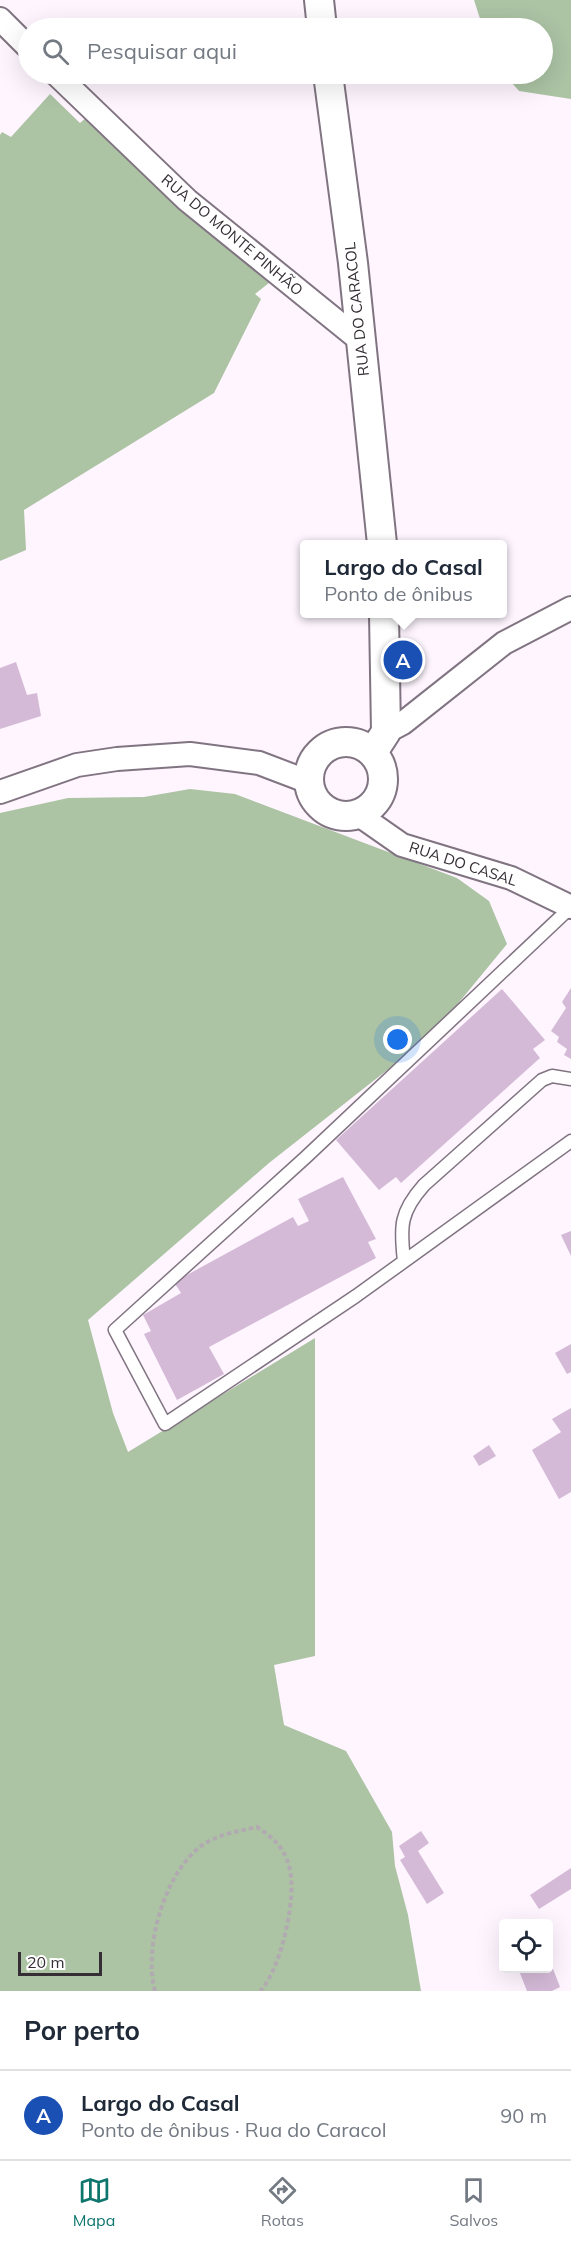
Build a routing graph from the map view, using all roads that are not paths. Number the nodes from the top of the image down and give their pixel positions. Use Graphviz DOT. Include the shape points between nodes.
graph roads {
  1 [pos="319,0"];
  2 [pos="321,18"];
  3 [pos="0,19"];
  4 [pos="18,37"];
  5 [pos="66,84"];
  6 [pos="329,84"];
  7 [pos="361,341"];
  8 [pos="382,540"];
  9 [pos="571,608"];
  10 [pos="384,618"];
  11 [pos="380,742"];
  12 [pos="309,782"];
  13 [pos="0,792"];
  14 [pos="359,815"];
  15 [pos="571,907"];
  16 [pos="571,1079"];
  17 [pos="571,1141"];
  18 [pos="404,1261"];
  1 -- 2 [label="street"];
  3 -- 4 [label="street"];
  5 -- 7 [label="street, RUA DO MONTE PINHÃO" via="186,200"];
  6 -- 7 [label="street, RUA DO CARACOL"];
  7 -- 8 [label="street, RUA DO CARACOL"];
  9 -- 11 [label="street" via="504,643"];
  10 -- 11 [label="street"];
  11 -- 12 [label="street" via="334,743 313,761"];
  11 -- 14 [label="street" via="382,791 375,804"];
  12 -- 13 [label="street" via="259,763 190,754 77,765"];
  12 -- 14 [label="street" via="314,798 325,810"];
  14 -- 15 [label="street, RUA DO CASAL" via="402,844 511,878"];
  15 -- 18 [label="lane" via="306,1157 115,1330 165,1424"];
  16 -- 18 [label="lane" via="552,1076 542,1080 424,1185 403,1216 400,1232"];
  17 -- 18 [label="lane"];
}
